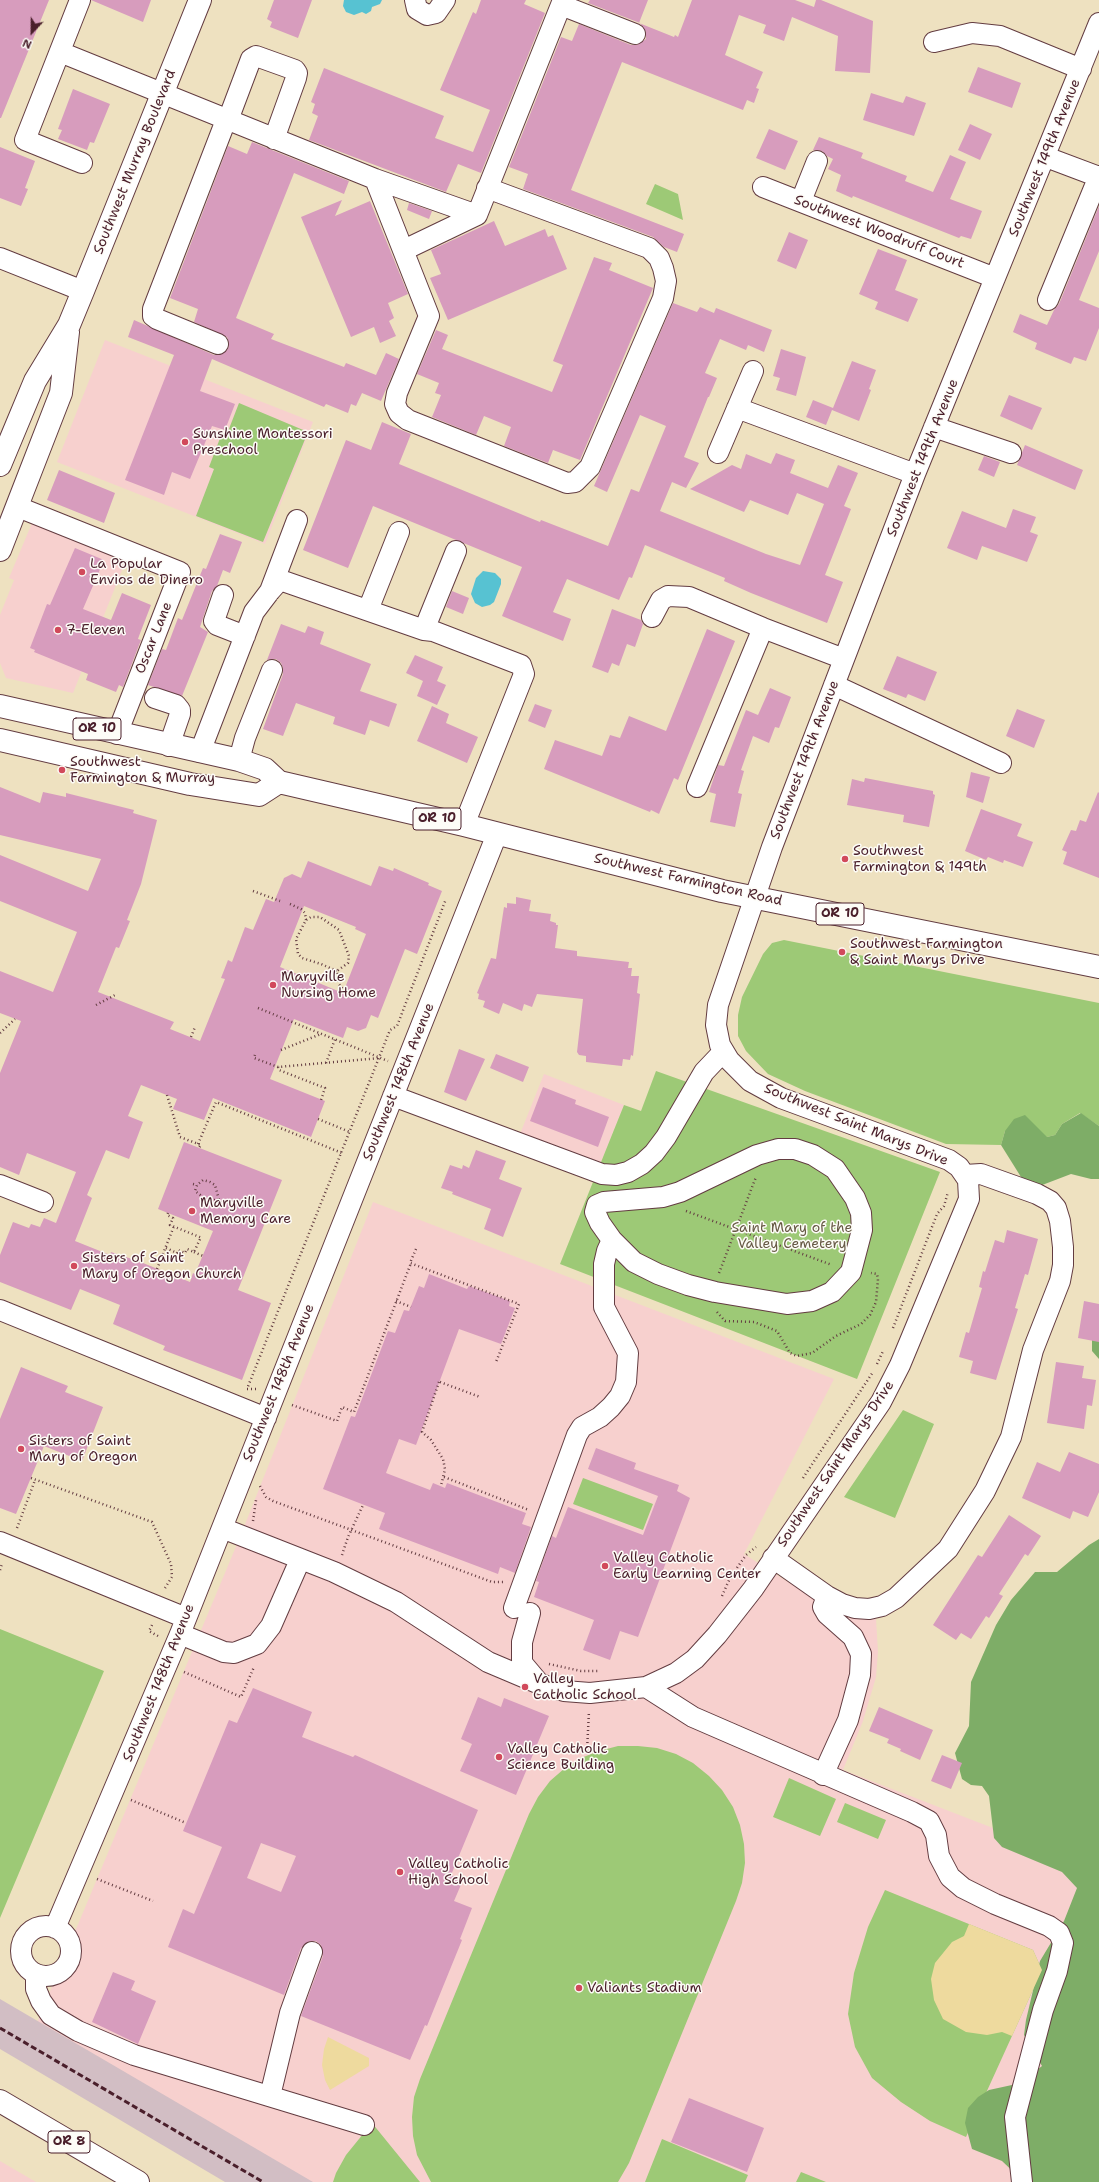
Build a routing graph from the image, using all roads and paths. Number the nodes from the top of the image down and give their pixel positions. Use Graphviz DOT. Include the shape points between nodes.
graph roads {
  1 [pos="80,0"];
  2 [pos="200,0"];
  3 [pos="415,0"];
  4 [pos="445,0"];
  5 [pos="560,2"];
  6 [pos="1099,23"];
  7 [pos="635,34"];
  8 [pos="934,42"];
  9 [pos="60,52"];
  10 [pos="1081,69"];
  11 [pos="163,94"];
  12 [pos="227,120"];
  13 [pos="274,139"];
  14 [pos="1046,156"];
  15 [pos="817,161"];
  16 [pos="82,163"];
  17 [pos="1099,177"];
  18 [pos="375,179"];
  19 [pos="763,187"];
  20 [pos="487,188"];
  21 [pos="801,201"];
  22 [pos="476,215"];
  23 [pos="404,250"];
  24 [pos="0,258"];
  25 [pos="995,278"];
  26 [pos="84,291"];
  27 [pos="1048,300"];
  28 [pos="69,325"];
  29 [pos="218,344"];
  30 [pos="753,372"];
  31 [pos="737,408"];
  32 [pos="934,427"];
  33 [pos="718,453"];
  34 [pos="1011,453"];
  35 [pos="0,465"];
  36 [pos="915,474"];
  37 [pos="18,507"];
  38 [pos="297,520"];
  39 [pos="399,532"];
  40 [pos="0,550"];
  41 [pos="456,551"];
  42 [pos="270,590"];
  43 [pos="223,595"];
  44 [pos="368,610"];
  45 [pos="652,617"];
  46 [pos="763,628"];
  47 [pos="424,630"];
  48 [pos="245,636"];
  49 [pos="844,659"];
  50 [pos="272,670"];
  51 [pos="834,685"];
  52 [pos="155,698"];
  53 [pos="0,706"];
  54 [pos="117,734"];
  55 [pos="0,740"];
  56 [pos="170,746"];
  57 [pos="200,752"];
  58 [pos="239,760"];
  59 [pos="1001,763"];
  60 [pos="279,782"];
  61 [pos="697,788"];
  62 [pos="464,825"];
  63 [pos="497,834"];
  64 [pos="253,892"];
  65 [pos="755,897"];
  66 [pos="446,899"];
  67 [pos="280,902"];
  68 [pos="290,904"];
  69 [pos="306,920"];
  70 [pos="1099,967"];
  71 [pos="337,971"];
  72 [pos="344,990"];
  73 [pos="117,994"];
  74 [pos="96,1005"];
  75 [pos="258,1008"];
  76 [pos="16,1019"];
  77 [pos="195,1027"];
  78 [pos="0,1033"];
  79 [pos="322,1034"];
  80 [pos="191,1037"];
  81 [pos="335,1039"];
  82 [pos="281,1050"];
  83 [pos="723,1052"];
  84 [pos="255,1055"];
  85 [pos="380,1058"];
  86 [pos="326,1062"];
  87 [pos="278,1067"];
  88 [pos="405,1068"];
  89 [pos="167,1095"];
  90 [pos="393,1096"];
  91 [pos="321,1100"];
  92 [pos="318,1119"];
  93 [pos="350,1132"];
  94 [pos="198,1144"];
  95 [pos="199,1148"];
  96 [pos="342,1153"];
  97 [pos="765,1153"];
  98 [pos="949,1160"];
  99 [pos="622,1173"];
  100 [pos="965,1175"];
  101 [pos="192,1184"];
  102 [pos="0,1185"];
  103 [pos="196,1185"];
  104 [pos="633,1199"];
  105 [pos="219,1200"];
  106 [pos="236,1201"];
  107 [pos="43,1202"];
  108 [pos="168,1213"];
  109 [pos="174,1226"];
  110 [pos="612,1240"];
  111 [pos="166,1248"];
  112 [pos="416,1249"];
  113 [pos="194,1252"];
  114 [pos="203,1256"];
  115 [pos="411,1264"];
  116 [pos="157,1269"];
  117 [pos="715,1292"];
  118 [pos="396,1301"];
  119 [pos="411,1307"];
  120 [pos="0,1310"];
  121 [pos="892,1329"];
  122 [pos="884,1349"];
  123 [pos="496,1362"];
  124 [pos="282,1397"];
  125 [pos="480,1397"];
  126 [pos="266,1418"];
  127 [pos="444,1477"];
  128 [pos="35,1480"];
  129 [pos="802,1480"];
  130 [pos="258,1482"];
  131 [pos="441,1486"];
  132 [pos="363,1504"];
  133 [pos="530,1510"];
  134 [pos="222,1528"];
  135 [pos="351,1530"];
  136 [pos="760,1542"];
  137 [pos="5,1544"];
  138 [pos="773,1558"];
  139 [pos="300,1560"];
  140 [pos="339,1561"];
  141 [pos="0,1570"];
  142 [pos="508,1580"];
  143 [pos="828,1596"];
  144 [pos="721,1600"];
  145 [pos="183,1626"];
  146 [pos="521,1652"];
  147 [pos="604,1671"];
  148 [pos="540,1684"];
  149 [pos="646,1687"];
  150 [pos="824,1775"];
  151 [pos="130,1800"];
  152 [pos="186,1823"];
  153 [pos="96,1879"];
  154 [pos="153,1901"];
  155 [pos="55,1928"];
  156 [pos="312,1952"];
  157 [pos="36,1975"];
  158 [pos="270,2096"];
  159 [pos="0,2101"];
  160 [pos="364,2125"];
  161 [pos="138,2182"];
  162 [pos="1022,2182"];
  1 -- 9 [label="street"];
  2 -- 11 [label="main road, Southwest Murray Boulevard"];
  3 -- 4 [label="street" via="417,9 427,15 436,13"];
  5 -- 7 [label="street"];
  5 -- 20 [label="street"];
  6 -- 10 [label="street, Southwest 149th Avenue"];
  8 -- 10 [label="street" via="972,34 1000,36"];
  9 -- 11 [label="street"];
  9 -- 16 [label="street" via="25,140"];
  10 -- 14 [label="street, Southwest 149th Avenue"];
  11 -- 12 [label="street"];
  11 -- 26 [label="main road, Southwest Murray Boulevard"];
  12 -- 13 [label="street"];
  12 -- 13 [label="street" via="251,59 256,56 295,70 296,78"];
  12 -- 29 [label="street" via="153,309 153,316 158,319"];
  13 -- 18 [label="street"];
  14 -- 17 [label="street"];
  14 -- 25 [label="street, Southwest 149th Avenue"];
  15 -- 21 [label="street"];
  17 -- 27 [label="street"];
  18 -- 22 [label="street"];
  18 -- 23 [label="street"];
  19 -- 21 [label="street, Southwest Woodruff Court"];
  20 -- 22 [label="street"];
  20 -- 23 [label="street" via="649,248 659,258 663,268 666,281 663,298 590,468 575,482 567,483 408,420 399,413 395,404 397,394 429,316"];
  21 -- 25 [label="street, Southwest Woodruff Court"];
  22 -- 23 [label="street"];
  24 -- 26 [label="street"];
  25 -- 32 [label="street, Southwest 149th Avenue"];
  26 -- 28 [label="main road, Southwest Murray Boulevard"];
  28 -- 35 [label="main road, Southwest Murray Boulevard" via="35,381"];
  28 -- 37 [label="main road, Southwest Murray Boulevard" via="61,393"];
  30 -- 31 [label="street"];
  31 -- 33 [label="street"];
  31 -- 36 [label="street"];
  32 -- 34 [label="street"];
  32 -- 36 [label="street, Southwest 149th Avenue"];
  36 -- 49 [label="street, Southwest 149th Avenue"];
  37 -- 40 [label="main road, Southwest Murray Boulevard"];
  37 -- 54 [label="street, Oscar Lane" via="180,572"];
  38 -- 42 [label="street"];
  39 -- 44 [label="street"];
  41 -- 47 [label="street"];
  42 -- 44 [label="street" via="278,582 283,581"];
  42 -- 48 [label="street" via="257,607"];
  43 -- 48 [label="street" via="214,621 216,625"];
  44 -- 47 [label="street"];
  45 -- 46 [label="street" via="661,600 675,595 689,597"];
  46 -- 49 [label="street"];
  46 -- 61 [label="street"];
  47 -- 62 [label="street" via="502,657 521,665 524,669 517,694"];
  48 -- 57 [label="street"];
  49 -- 51 [label="street, Southwest 149th Avenue"];
  50 -- 58 [label="street"];
  51 -- 59 [label="street"];
  51 -- 65 [label="street, Southwest 149th Avenue"];
  52 -- 56 [label="street" via="176,705 180,710"];
  53 -- 54 [label="main road, Southwest Farmington Road / OR 10"];
  54 -- 56 [label="main road, Southwest Farmington Road / OR 10"];
  55 -- 60 [label="main road, OR 10" via="190,784 258,795"];
  56 -- 57 [label="main road, Southwest Farmington Road / OR 10"];
  57 -- 58 [label="main road, Southwest Farmington Road / OR 10"];
  58 -- 60 [label="main road, Southwest Farmington Road / OR 10" via="265,769"];
  60 -- 62 [label="main road, Southwest Farmington Road / OR 10"];
  62 -- 63 [label="main road, Southwest Farmington Road / OR 10"];
  63 -- 65 [label="main road, Southwest Farmington Road / OR 10"];
  63 -- 88 [label="street, Southwest 148th Avenue"];
  64 -- 67 [label="path"];
  65 -- 70 [label="main road, Southwest Farmington Road / OR 10"];
  65 -- 83 [label="street, Southwest Saint Marys Drive" via="718,1005 716,1025"];
  66 -- 85 [label="path" via="397,1026 390,1030"];
  68 -- 69 [label="path" via="302,908"];
  69 -- 71 [label="path" via="296,939 298,954 302,958"];
  69 -- 71 [label="path" via="320,917 339,930 349,956 348,963"];
  71 -- 72 [label="path" via="338,983"];
  73 -- 74 [label="path"];
  75 -- 79 [label="path"];
  76 -- 78 [label="path"];
  77 -- 80 [label="path"];
  79 -- 81 [label="path"];
  79 -- 82 [label="path"];
  81 -- 85 [label="path"];
  81 -- 86 [label="path"];
  83 -- 98 [label="street, Southwest Saint Marys Drive" via="750,1081 774,1094"];
  83 -- 99 [label="street" via="704,1072 654,1153 642,1164"];
  84 -- 87 [label="path" via="254,1058"];
  85 -- 86 [label="path"];
  85 -- 88 [label="path"];
  85 -- 93 [label="path"];
  86 -- 87 [label="path"];
  87 -- 91 [label="path" via="279,1070 325,1088"];
  88 -- 90 [label="street, Southwest 148th Avenue"];
  89 -- 94 [label="path" via="180,1137"];
  90 -- 99 [label="street" via="602,1174"];
  90 -- 124 [label="street, Southwest 148th Avenue"];
  92 -- 93 [label="path"];
  93 -- 96 [label="path"];
  94 -- 95 [label="path" via="201,1145"];
  94 -- 96 [label="path" via="216,1102"];
  96 -- 124 [label="path" via="247,1389"];
  97 -- 104 [label="street" via="680,1192 663,1197"];
  97 -- 117 [label="path" via="716,1281"];
  97 -- 117 [label="street" via="795,1148 813,1155 835,1170 855,1198 861,1213 862,1230 856,1262 844,1282 832,1292 812,1302 787,1304"];
  98 -- 100 [label="street, Southwest Saint Marys Drive"];
  98 -- 121 [label="path" via="942,1175 947,1181 948,1192 944,1206 937,1214"];
  99 -- 104 [label="street"];
  100 -- 138 [label="street, Southwest Saint Marys Drive" via="969,1186 969,1198 892,1383"];
  100 -- 143 [label="street" via="981,1174 1037,1194 1050,1201 1056,1208 1060,1221 1063,1265 1060,1281 1033,1350 1010,1437 985,1492 952,1543 896,1598 882,1606 869,1609 855,1608"];
  101 -- 103 [label="path"];
  102 -- 107 [label="street"];
  103 -- 105 [label="path" via="195,1191 207,1200"];
  103 -- 105 [label="path" via="203,1180 215,1185"];
  104 -- 110 [label="street" via="598,1205 595,1212"];
  105 -- 106 [label="path" via="227,1204"];
  108 -- 109 [label="path" via="167,1215 173,1218 170,1225"];
  109 -- 111 [label="path"];
  109 -- 113 [label="path" via="202,1237"];
  110 -- 117 [label="street" via="634,1262 658,1274"];
  110 -- 146 [label="street" via="604,1264 604,1307 628,1353 626,1382 620,1396 611,1407 582,1427 577,1435 522,1611 524,1632"];
  111 -- 113 [label="path" via="177,1253 178,1250 185,1253 187,1249"];
  111 -- 116 [label="path"];
  112 -- 115 [label="path"];
  113 -- 114 [label="path"];
  115 -- 118 [label="path"];
  115 -- 123 [label="path" via="519,1304"];
  118 -- 119 [label="path"];
  118 -- 124 [label="path" via="354,1412 342,1407 337,1421"];
  120 -- 126 [label="street"];
  122 -- 129 [label="path" via="872,1373"];
  124 -- 126 [label="street, Southwest 148th Avenue"];
  125 -- 127 [label="path" via="440,1382 422,1432 431,1440 442,1459"];
  126 -- 134 [label="street, Southwest 148th Avenue"];
  127 -- 131 [label="path"];
  127 -- 133 [label="path"];
  128 -- 137 [label="path"];
  130 -- 135 [label="path" via="266,1497 273,1501"];
  132 -- 135 [label="path"];
  134 -- 139 [label="street, Southwest Saint Marys Drive"];
  134 -- 145 [label="street, Southwest 148th Avenue"];
  135 -- 140 [label="path"];
  135 -- 142 [label="path" via="492,1582"];
  136 -- 144 [label="path" via="746,1555 730,1578"];
  137 -- 141 [label="path"];
  137 -- 145 [label="street"];
  138 -- 143 [label="street"];
  138 -- 149 [label="street, Southwest Saint Marys Drive" via="717,1635 695,1659 676,1673"];
  139 -- 145 [label="street" via="271,1626 258,1644 234,1653 224,1652"];
  139 -- 148 [label="street, Southwest Saint Marys Drive" via="334,1572 396,1602 488,1662"];
  143 -- 150 [label="street" via="823,1607 853,1637 861,1654 860,1675 846,1725"];
  145 -- 155 [label="street, Southwest 148th Avenue"];
  146 -- 147 [label="path" via="562,1668"];
  146 -- 148 [label="street" via="523,1664"];
  148 -- 149 [label="street, Southwest Saint Marys Drive" via="564,1691 590,1694"];
  149 -- 150 [label="street" via="693,1717"];
  150 -- 162 [label="street" via="929,1821 936,1835 939,1856 950,1878 994,1904 1049,1926 1059,1933 1063,1943 1057,1971 1043,2010 1015,2117"];
  151 -- 152 [label="path"];
  153 -- 154 [label="path"];
  155 -- 157 [label="street" via="69,1942 69,1961 55,1975"];
  155 -- 157 [label="street" via="36,1928 22,1942 22,1961"];
  156 -- 158 [label="street" via="290,2013"];
  157 -- 158 [label="street" via="36,1989 41,2001 52,2015 78,2031 134,2056"];
  158 -- 160 [label="street"];
  159 -- 161 [label="main road, OR 8"];
}
